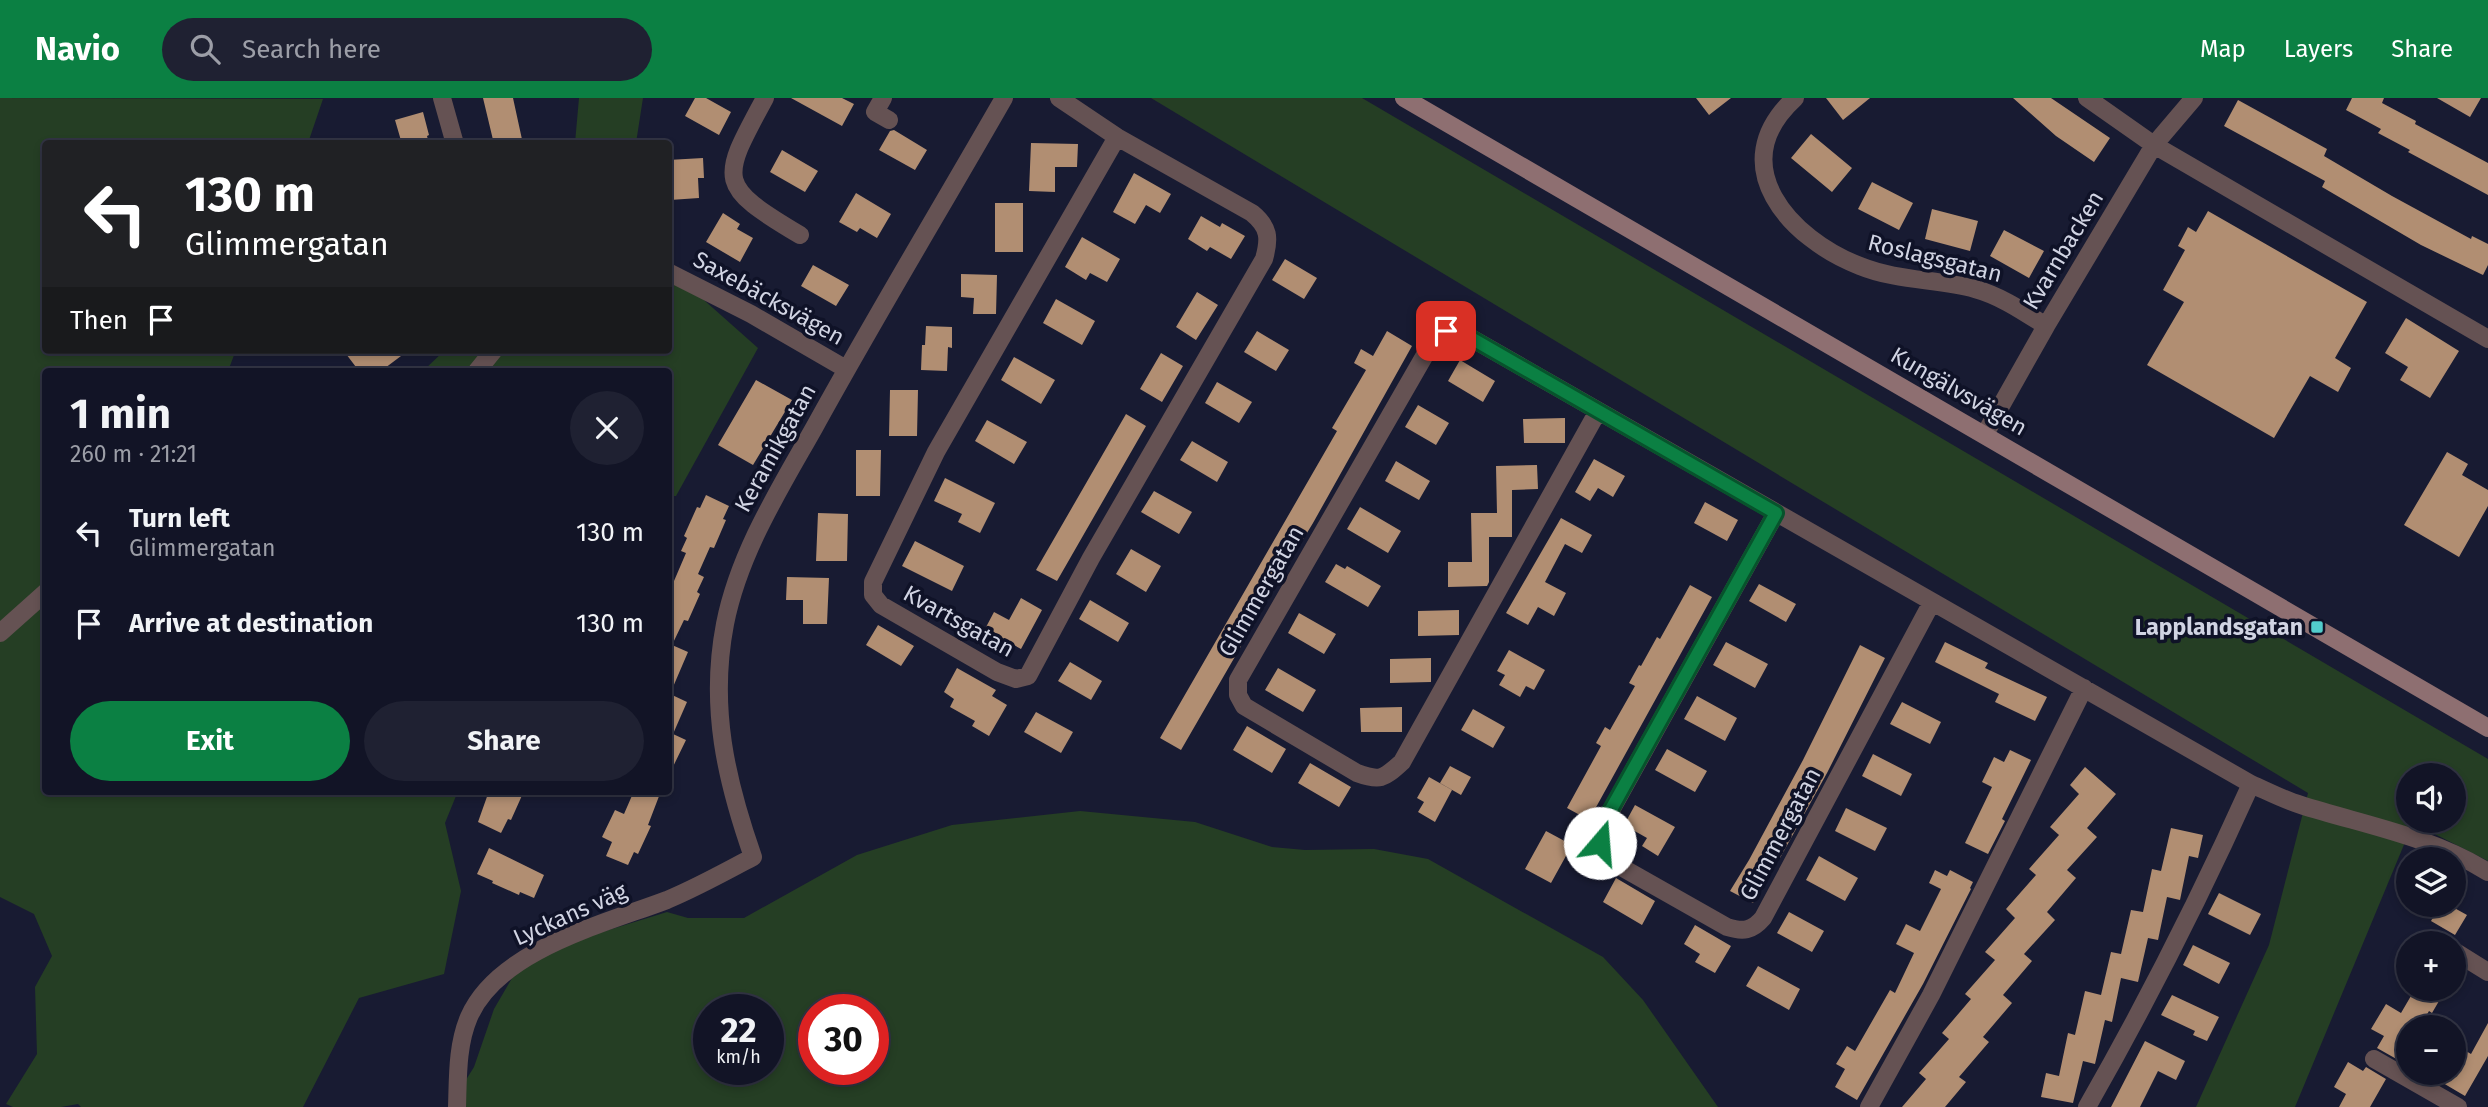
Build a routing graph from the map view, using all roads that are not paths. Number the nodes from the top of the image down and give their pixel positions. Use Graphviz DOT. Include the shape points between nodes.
graph roads {
  1 [pos="442,98"];
  2 [pos="765,98"];
  3 [pos="883,98"];
  4 [pos="1004,98"];
  5 [pos="1059,98"];
  6 [pos="1404,98"];
  7 [pos="1795,98"];
  8 [pos="2087,98"];
  9 [pos="2194,98"];
  10 [pos="889,120"];
  11 [pos="1117,137"];
  12 [pos="454,140"];
  13 [pos="2154,145"];
  14 [pos="800,235"];
  15 [pos="672,274"];
  16 [pos="2046,326"];
  17 [pos="2488,339"];
  18 [pos="491,354"];
  19 [pos="479,368"];
  20 [pos="846,369"];
  21 [pos="1598,411"];
  22 [pos="1985,434"];
  23 [pos="1776,513"];
  24 [pos="42,596"];
  25 [pos="1932,602"];
  26 [pos="0,633"];
  27 [pos="2084,688"];
  28 [pos="2488,728"];
  29 [pos="2251,783"];
  30 [pos="753,857"];
  31 [pos="2488,872"];
  32 [pos="2466,958"];
  33 [pos="2488,972"];
  34 [pos="2374,1059"];
  35 [pos="457,1107"];
  36 [pos="1868,1107"];
  37 [pos="2087,1107"];
  38 [pos="2458,1107"];
  1 -- 12 [label="street"];
  2 -- 14 [label="street" via="734,159 732,175 751,205"];
  3 -- 10 [label="street" via="875,112"];
  4 -- 20 [label="street, Keramikgatan"];
  5 -- 11 [label="street, Kvartsgatan"];
  6 -- 22 [label="main road, Kungälvsvägen"];
  7 -- 16 [label="street, Roslagsgatan" via="1777,117 1762,160 1777,206 1799,229 1861,267 1978,289"];
  8 -- 13 [label="street"];
  9 -- 13 [label="street, Kvarnbacken"];
  11 -- 11 [label="street, Kvartsgatan" via="1252,213 1263,222 1269,242 1264,259 1028,676 1016,679 881,605 873,596 873,582 936,452"];
  13 -- 16 [label="street, Kvarnbacken"];
  13 -- 17 [label="street"];
  15 -- 20 [label="street, Saxebäcksvägen"];
  16 -- 22 [label="street, Kvarnbacken"];
  18 -- 19 [label="street"];
  20 -- 30 [label="street, Keramikgatan" via="749,547 725,624 719,693 721,737"];
  21 -- 21 [label="street, Glimmergatan" via="1402,762 1385,777 1373,779 1357,773 1244,706 1238,680 1433,341 1446,331 1464,334"];
  21 -- 23 [label="street, Glimmergatan"];
  22 -- 28 [label="main road, Kungälvsvägen"];
  23 -- 25 [label="street, Glimmergatan"];
  23 -- 25 [label="street, Glimmergatan" via="1604,822 1600,843 1614,863 1727,927 1754,928"];
  24 -- 26 [label="street"];
  25 -- 27 [label="street, Glimmergatan"];
  27 -- 29 [label="street, Glimmergatan"];
  27 -- 36 [label="street" via="1931,995"];
  29 -- 31 [label="street, Glimmergatan" via="2297,804 2462,855"];
  29 -- 37 [label="street"];
  30 -- 35 [label="street, Lyckans väg" via="676,896 555,944 497,978 479,999 462,1037"];
  32 -- 33 [label="street"];
  34 -- 38 [label="street"];
}
